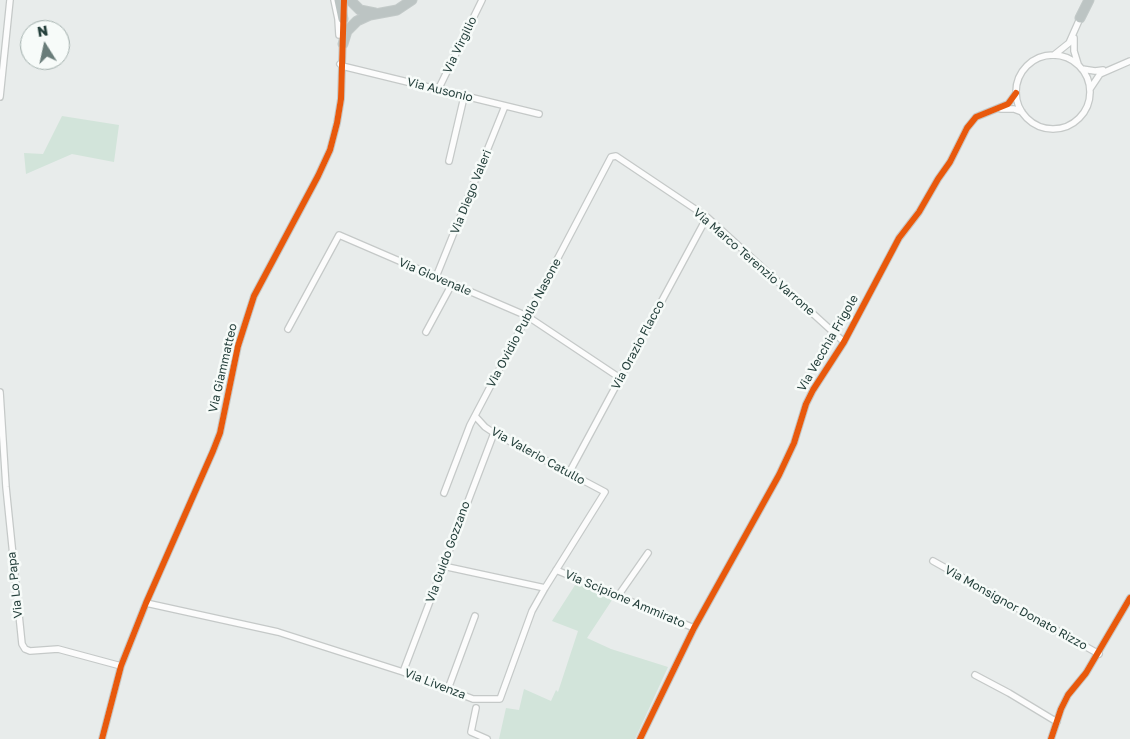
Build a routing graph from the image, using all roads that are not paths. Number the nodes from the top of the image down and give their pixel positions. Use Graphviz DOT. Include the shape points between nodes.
graph roads {
  1 [pos="10,0"];
  2 [pos="334,0"];
  3 [pos="339,0"];
  4 [pos="344,0"];
  5 [pos="350,0"];
  6 [pos="412,0"];
  7 [pos="482,0"];
  8 [pos="1086,0"];
  9 [pos="385,13"];
  10 [pos="1081,15"];
  11 [pos="343,19"];
  12 [pos="1075,31"];
  13 [pos="342,44"];
  14 [pos="1054,55"];
  15 [pos="1130,60"];
  16 [pos="342,66"];
  17 [pos="1080,67"];
  18 [pos="1108,69"];
  19 [pos="1090,89"];
  20 [pos="438,90"];
  21 [pos="1016,93"];
  22 [pos="0,97"];
  23 [pos="464,97"];
  24 [pos="505,106"];
  25 [pos="998,109"];
  26 [pos="1022,112"];
  27 [pos="539,114"];
  28 [pos="611,157"];
  29 [pos="449,161"];
  30 [pos="707,217"];
  31 [pos="436,277"];
  32 [pos="452,284"];
  33 [pos="527,316"];
  34 [pos="288,329"];
  35 [pos="426,332"];
  36 [pos="844,342"];
  37 [pos="620,378"];
  38 [pos="0,392"];
  39 [pos="475,416"];
  40 [pos="494,433"];
  41 [pos="569,473"];
  42 [pos="605,492"];
  43 [pos="444,493"];
  44 [pos="648,553"];
  45 [pos="933,562"];
  46 [pos="443,566"];
  47 [pos="556,570"];
  48 [pos="544,588"];
  49 [pos="618,596"];
  50 [pos="1130,598"];
  51 [pos="146,604"];
  52 [pos="475,616"];
  53 [pos="694,628"];
  54 [pos="1099,654"];
  55 [pos="121,666"];
  56 [pos="403,672"];
  57 [pos="975,675"];
  58 [pos="448,689"];
  59 [pos="476,708"];
  60 [pos="1057,722"];
  61 [pos="102,739"];
  62 [pos="487,739"];
  63 [pos="640,739"];
  64 [pos="1051,739"];
  1 -- 22 [label="street"];
  2 -- 16 [label="street"];
  3 -- 11 [label="highway"];
  4 -- 11 [label="street, Via Giammatteo"];
  5 -- 9 [label="highway" via="360,10"];
  6 -- 9 [label="highway" via="397,10"];
  7 -- 20 [label="street, Via Virgilio"];
  8 -- 10 [label="highway"];
  9 -- 13 [label="highway" via="357,21 347,31"];
  10 -- 12 [label="street, Via Vecchia Frigole"];
  11 -- 13 [label="street, Via Giammatteo"];
  12 -- 14 [label="street, Via Vecchia Frigole" via="1070,43"];
  12 -- 17 [label="street, Via Vecchia Frigole" via="1074,45"];
  13 -- 16 [label="street, Via Giammatteo"];
  14 -- 17 [label="street"];
  14 -- 21 [label="street, Via Vecchia Frigole" via="1035,60 1027,66 1021,74"];
  15 -- 18 [label="street"];
  16 -- 20 [label="street, Via Ausonio"];
  16 -- 51 [label="street, Via Giammatteo" via="339,111 330,150 254,296 238,346 220,432"];
  17 -- 18 [label="street" via="1095,71"];
  17 -- 19 [label="street, Via Vecchia Frigole" via="1088,78"];
  18 -- 19 [label="street" via="1100,74"];
  19 -- 26 [label="street" via="1086,110 1079,119 1060,129 1038,126"];
  20 -- 23 [label="street, Via Ausonio"];
  21 -- 25 [label="street, Via Vecchia Frigole" via="1008,104"];
  21 -- 26 [label="street"];
  23 -- 24 [label="street, Via Ausonio"];
  23 -- 29 [label="street"];
  24 -- 27 [label="street, Via Ausonio"];
  24 -- 31 [label="street, Via Diego Valeri"];
  25 -- 26 [label="street"];
  25 -- 36 [label="street, Via Vecchia Frigole" via="976,118 967,128 950,162 899,238"];
  28 -- 30 [label="street, Via Marco Terenzio Varrone" via="616,156"];
  28 -- 33 [label="street, Via Ovidio Publio Nasone"];
  30 -- 36 [label="street, Via Marco Terenzio Varrone"];
  30 -- 37 [label="street, Via Orazio Flacco"];
  31 -- 32 [label="street, Via Giovenale"];
  31 -- 34 [label="street, Via Giovenale" via="339,235"];
  32 -- 33 [label="street, Via Giovenale"];
  32 -- 35 [label="street"];
  33 -- 37 [label="street, Via Giovenale"];
  33 -- 39 [label="street, Via Ovidio Publio Nasone"];
  36 -- 53 [label="street, Via Vecchia Frigole" via="813,390 779,475"];
  37 -- 41 [label="street, Via Orazio Flacco"];
  38 -- 55 [label="street, Via Lo Papa" via="22,644 30,651 58,649"];
  39 -- 40 [label="street, Via Valerio Catullo"];
  39 -- 43 [label="street, Via Ovidio Publio Nasone"];
  40 -- 41 [label="street, Via Valerio Catullo"];
  40 -- 46 [label="street, Via Guido Gozzano"];
  41 -- 42 [label="street, Via Valerio Catullo"];
  42 -- 47 [label="street, Via Livenza"];
  44 -- 49 [label="street"];
  45 -- 54 [label="street, Via Monsignor Donato Rizzo"];
  46 -- 48 [label="street"];
  46 -- 56 [label="street, Via Guido Gozzano"];
  47 -- 48 [label="street, Via Livenza"];
  47 -- 49 [label="street, Via Scipione Ammirato"];
  48 -- 58 [label="street, Via Livenza" via="532,611 500,699 474,699"];
  49 -- 53 [label="street, Via Scipione Ammirato"];
  50 -- 54 [label="street"];
  51 -- 55 [label="street, Via Giammatteo"];
  51 -- 56 [label="street, Via Livenza" via="278,632"];
  52 -- 58 [label="street"];
  53 -- 63 [label="street, Via Vecchia Frigole"];
  54 -- 60 [label="street" via="1068,695"];
  55 -- 61 [label="street, Via Giammatteo"];
  56 -- 58 [label="street, Via Livenza"];
  57 -- 60 [label="street"];
  59 -- 62 [label="street" via="471,732"];
  60 -- 64 [label="street"];
}
